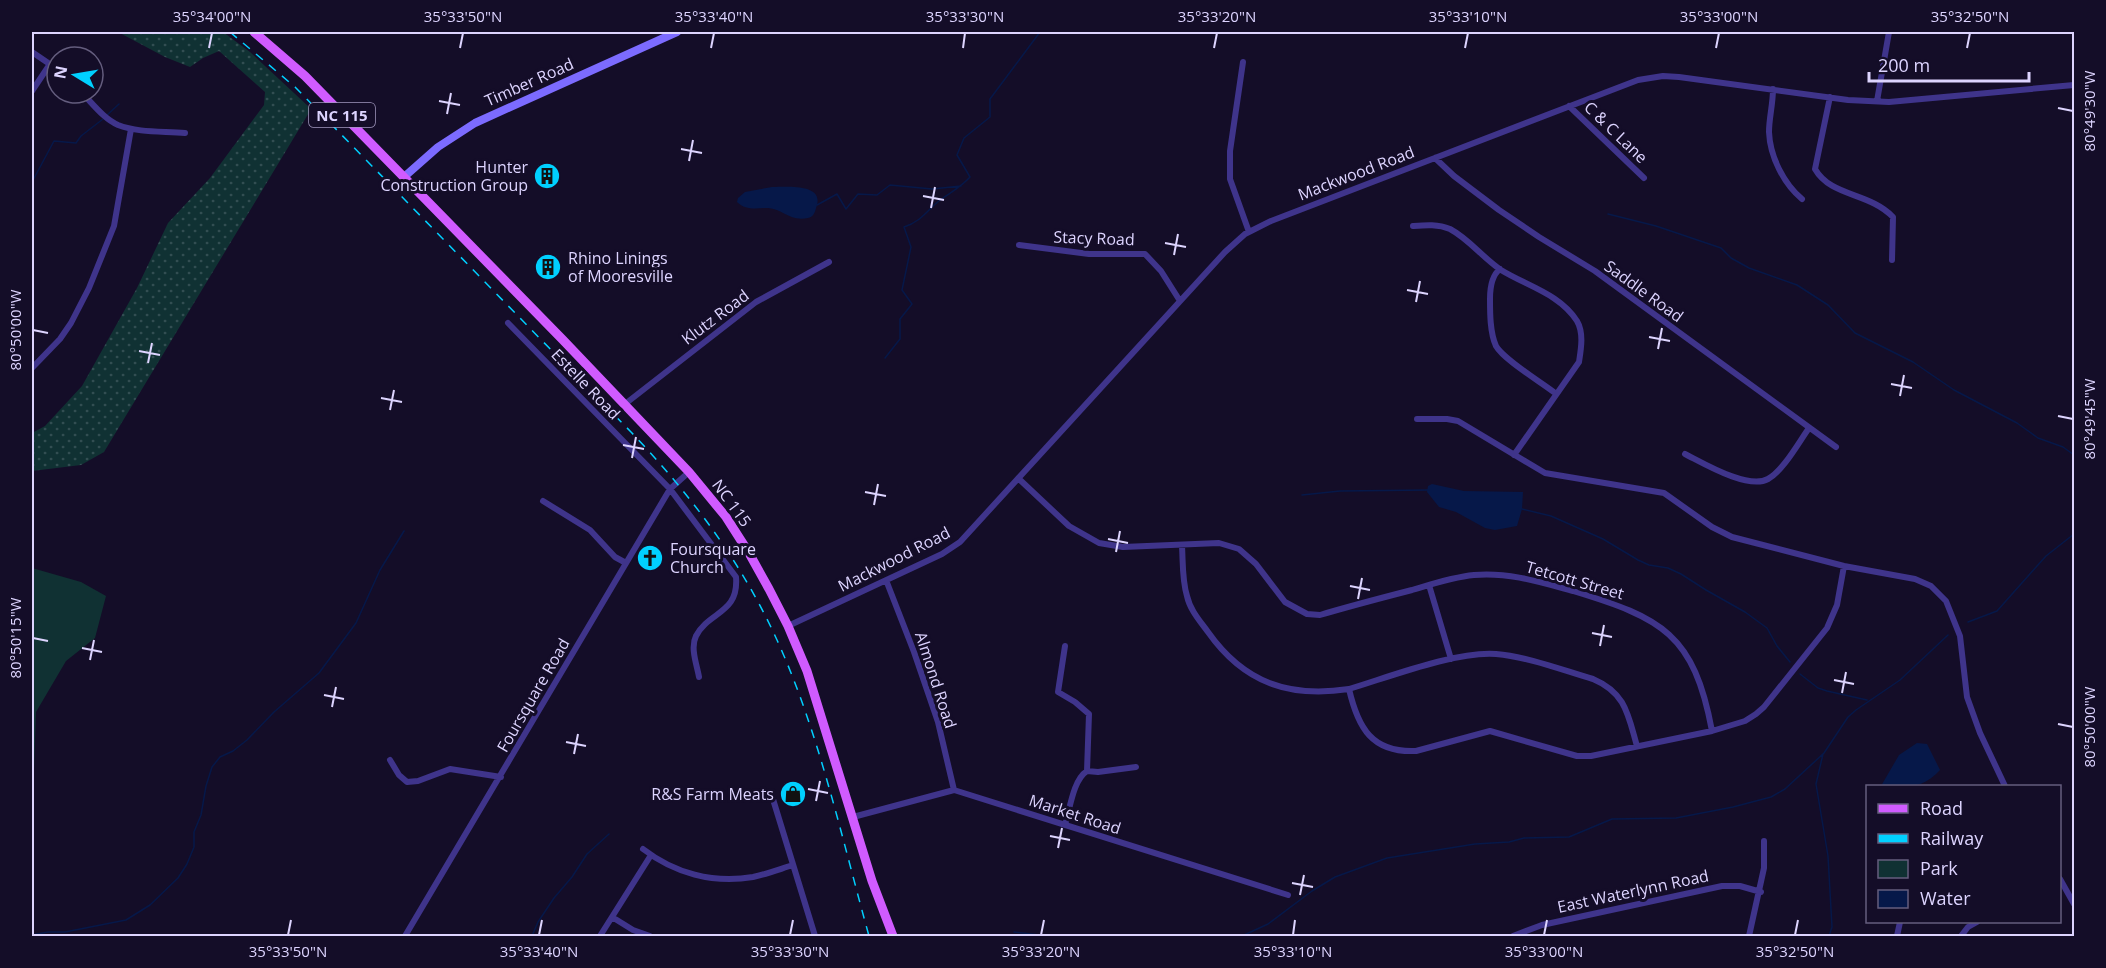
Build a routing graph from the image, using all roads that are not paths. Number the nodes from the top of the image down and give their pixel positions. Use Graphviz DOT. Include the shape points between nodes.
graph roads {
  1 [pos="254,32"];
  2 [pos="677,32"];
  3 [pos="1889,32"];
  4 [pos="32,52"];
  5 [pos="45,61"];
  6 [pos="1243,62"];
  7 [pos="45,72"];
  8 [pos="2074,85"];
  9 [pos="1773,89"];
  10 [pos="32,91"];
  11 [pos="1830,97"];
  12 [pos="1877,101"];
  13 [pos="94,105"];
  14 [pos="1569,106"];
  15 [pos="131,129"];
  16 [pos="185,133"];
  17 [pos="1435,158"];
  18 [pos="404,177"];
  19 [pos="1644,178"];
  20 [pos="1802,199"];
  21 [pos="1413,226"];
  22 [pos="1249,232"];
  23 [pos="1019,245"];
  24 [pos="1892,260"];
  25 [pos="829,262"];
  26 [pos="1500,269"];
  27 [pos="1180,301"];
  28 [pos="508,324"];
  29 [pos="32,368"];
  30 [pos="1555,393"];
  31 [pos="625,404"];
  32 [pos="1416,419"];
  33 [pos="1809,428"];
  34 [pos="1836,447"];
  35 [pos="1685,454"];
  36 [pos="1514,455"];
  37 [pos="689,472"];
  38 [pos="1019,479"];
  39 [pos="670,489"];
  40 [pos="543,501"];
  41 [pos="1182,546"];
  42 [pos="626,563"];
  43 [pos="1844,566"];
  44 [pos="886,580"];
  45 [pos="1429,585"];
  46 [pos="788,626"];
  47 [pos="1065,646"];
  48 [pos="1451,659"];
  49 [pos="699,677"];
  50 [pos="1349,689"];
  51 [pos="1712,730"];
  52 [pos="1637,746"];
  53 [pos="390,760"];
  54 [pos="1136,767"];
  55 [pos="1087,771"];
  56 [pos="501,777"];
  57 [pos="2005,785"];
  58 [pos="954,790"];
  59 [pos="772,796"];
  60 [pos="853,817"];
  61 [pos="1065,825"];
  62 [pos="1764,841"];
  63 [pos="643,849"];
  64 [pos="651,855"];
  65 [pos="793,865"];
  66 [pos="2061,881"];
  67 [pos="1761,892"];
  68 [pos="1288,895"];
  69 [pos="2074,904"];
  70 [pos="612,917"];
  71 [pos="1974,923"];
  72 [pos="405,936"];
  73 [pos="600,936"];
  74 [pos="650,936"];
  75 [pos="815,936"];
  76 [pos="893,936"];
  77 [pos="1513,936"];
  78 [pos="1749,936"];
  79 [pos="1961,936"];
  1 -- 18 [label="main road, NC 115" via="305,76"];
  2 -- 18 [label="street, Timber Road" via="475,123 438,147"];
  3 -- 12 [label="street"];
  4 -- 5 [label="street"];
  6 -- 22 [label="street" via="1230,151 1230,179"];
  7 -- 10 [label="street"];
  8 -- 12 [label="street, Mackwood Road"];
  9 -- 11 [label="street, Mackwood Road"];
  9 -- 14 [label="street, Mackwood Road" via="1663,76 1638,80"];
  9 -- 20 [label="street" via="1769,132 1774,158"];
  11 -- 12 [label="street, Mackwood Road"];
  11 -- 24 [label="street" via="1815,169 1836,189 1867,198 1893,217"];
  13 -- 15 [label="street" via="117,125"];
  14 -- 17 [label="street, Mackwood Road"];
  14 -- 19 [label="street, C & C Lane"];
  15 -- 16 [label="street"];
  15 -- 29 [label="street" via="114,226 102,257 71,323"];
  17 -- 22 [label="street, Mackwood Road" via="1271,220"];
  17 -- 33 [label="street, Saddle Road" via="1506,215 1595,272"];
  18 -- 31 [label="main road, NC 115 / NC 115"];
  21 -- 26 [label="street" via="1432,224 1450,230"];
  22 -- 27 [label="street, Mackwood Road"];
  23 -- 27 [label="street, Stacy Road" via="1089,254 1145,254"];
  25 -- 31 [label="street, Klutz Road" via="756,302"];
  26 -- 30 [label="street" via="1490,290 1496,345 1503,355"];
  26 -- 30 [label="street" via="1549,294 1570,310 1579,324 1579,362"];
  27 -- 38 [label="street, Mackwood Road"];
  28 -- 39 [label="street, Estelle Road"];
  30 -- 36 [label="street"];
  31 -- 37 [label="main road, NC 115 / NC 115"];
  32 -- 36 [label="street" via="1458,421"];
  33 -- 34 [label="street, Saddle Road"];
  33 -- 35 [label="street" via="1767,480 1738,478"];
  36 -- 43 [label="street" via="1545,472 1664,494 1732,537"];
  37 -- 39 [label="street, Foursquare Road"];
  37 -- 46 [label="main road, NC 115 / NC 115" via="749,553"];
  38 -- 41 [label="street, Tetcott Street" via="1069,525 1099,543 1123,547"];
  38 -- 44 [label="street, Mackwood Road" via="960,542"];
  39 -- 42 [label="street, Foursquare Road"];
  39 -- 49 [label="street, Estelle Road" via="736,577 735,596 730,605 696,636 694,651"];
  40 -- 42 [label="street" via="590,530 615,557"];
  41 -- 45 [label="street, Tetcott Street" via="1219,543 1239,549 1256,564 1285,603 1308,614 1320,615"];
  41 -- 50 [label="street" via="1190,607 1235,663 1260,679 1287,689 1315,693"];
  42 -- 56 [label="street, Foursquare Road"];
  43 -- 51 [label="street" via="1833,617 1815,645 1756,714"];
  43 -- 57 [label="street" via="1915,579 1931,586 1946,601 1960,636 1967,697"];
  44 -- 46 [label="street, Mackwood Road"];
  44 -- 58 [label="street, Almond Road" via="938,722"];
  45 -- 48 [label="street"];
  45 -- 51 [label="street, Tetcott Street" via="1474,575 1510,576 1578,593 1644,616 1663,629 1689,657 1700,680"];
  46 -- 60 [label="main road, NC 115 / NC 115" via="807,671"];
  47 -- 55 [label="street" via="1058,692 1089,714"];
  48 -- 50 [label="street"];
  48 -- 52 [label="street" via="1485,654 1510,656 1605,684 1627,709"];
  50 -- 52 [label="street" via="1360,725 1375,740 1394,749 1416,751 1490,731 1577,756"];
  51 -- 52 [label="street"];
  53 -- 56 [label="street" via="407,782 450,769"];
  54 -- 55 [label="street"];
  55 -- 61 [label="street" via="1081,775"];
  56 -- 72 [label="street, Foursquare Road"];
  58 -- 60 [label="street"];
  58 -- 61 [label="street, Market Road"];
  59 -- 65 [label="street"];
  60 -- 76 [label="main road, NC 115 / NC 115"];
  61 -- 68 [label="street, Market Road"];
  62 -- 67 [label="street"];
  63 -- 64 [label="street"];
  64 -- 65 [label="street" via="675,869 702,877 752,877"];
  64 -- 70 [label="street"];
  65 -- 75 [label="street"];
  66 -- 69 [label="street"];
  67 -- 77 [label="street, East Waterlynn Road" via="1722,886 1542,925"];
  67 -- 78 [label="street"];
  70 -- 73 [label="street"];
  70 -- 74 [label="street"];
  71 -- 79 [label="street"];
}
